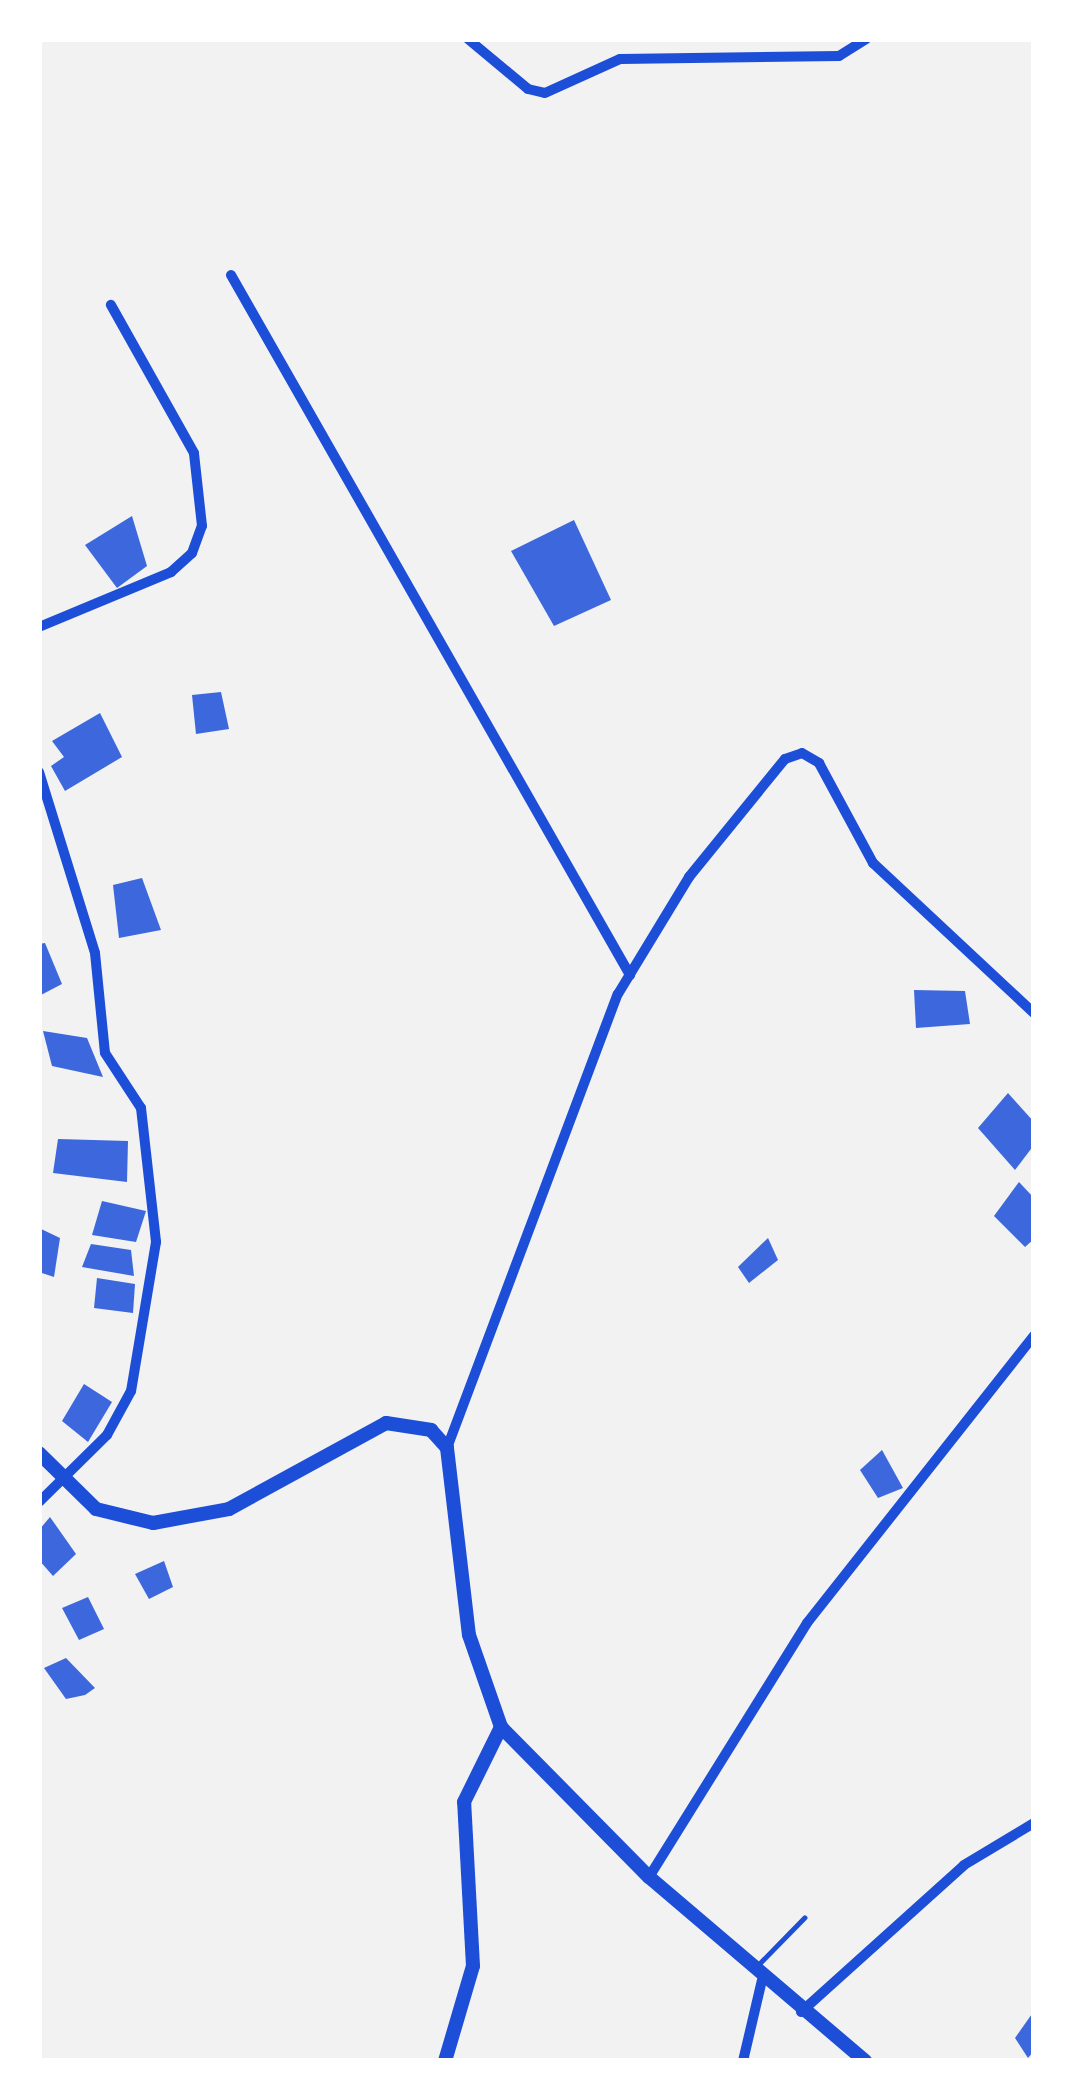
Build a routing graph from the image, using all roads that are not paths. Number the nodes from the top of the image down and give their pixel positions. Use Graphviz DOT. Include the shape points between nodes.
graph roads {
  1 [pos="468,39"];
  2 [pos="866,39"];
  3 [pos="231,275"];
  4 [pos="112,305"];
  5 [pos="39,627"];
  6 [pos="39,772"];
  7 [pos="630,974"];
  8 [pos="1034,1012"];
  9 [pos="1034,1336"];
  10 [pos="447,1448"];
  11 [pos="39,1453"];
  12 [pos="60,1482"];
  13 [pos="39,1502"];
  14 [pos="500,1727"];
  15 [pos="1034,1823"];
  16 [pos="649,1877"];
  17 [pos="804,1918"];
  18 [pos="757,1976"];
  19 [pos="801,2012"];
  20 [pos="446,2061"];
  21 [pos="743,2061"];
  22 [pos="866,2061"];
  1 -- 2 [label="street" via="528,89 545,93 620,59 839,56"];
  3 -- 7 [label="street"];
  4 -- 5 [label="street" via="194,453 202,526 192,553 171,572"];
  6 -- 12 [label="street" via="95,953 105,1053 141,1108 156,1242 131,1391 107,1435"];
  7 -- 8 [label="street" via="689,877 781,763 802,753 819,763 873,863"];
  7 -- 10 [label="street"];
  9 -- 16 [label="street" via="794,1641"];
  10 -- 12 [label="street" via="418,1424 386,1423 230,1509 153,1522 111,1518"];
  10 -- 14 [label="street" via="469,1635"];
  11 -- 12 [label="street"];
  12 -- 13 [label="street"];
  14 -- 16 [label="street"];
  14 -- 20 [label="street" via="464,1802 473,1966"];
  15 -- 19 [label="street" via="964,1865"];
  16 -- 18 [label="street"];
  17 -- 18 [label="lane"];
  18 -- 19 [label="street"];
  18 -- 21 [label="street"];
  19 -- 22 [label="street"];
}
